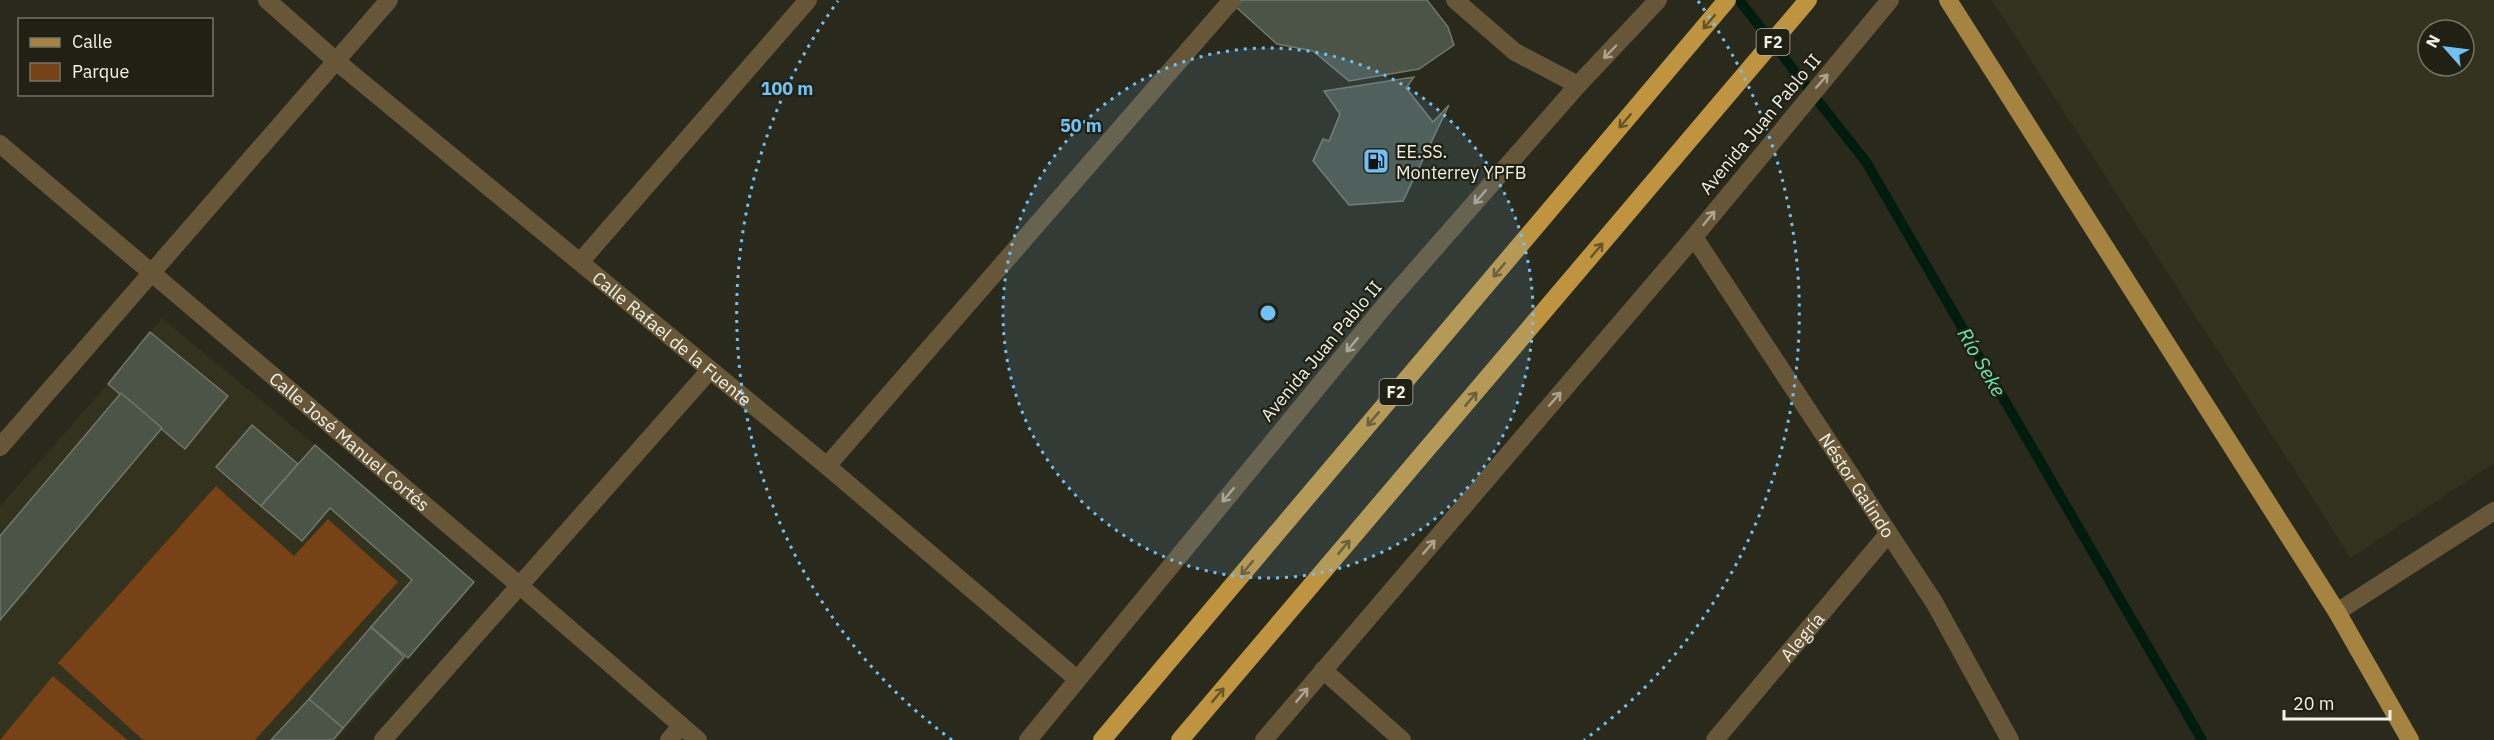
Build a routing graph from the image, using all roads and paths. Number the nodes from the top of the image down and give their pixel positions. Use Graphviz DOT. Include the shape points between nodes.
graph roads {
  1 [pos="267,0"];
  2 [pos="389,0"];
  3 [pos="808,0"];
  4 [pos="1232,0"];
  5 [pos="1455,0"];
  6 [pos="1727,0"];
  7 [pos="1808,0"];
  8 [pos="1890,0"];
  9 [pos="1947,0"];
  10 [pos="1654,5"];
  11 [pos="336,61"];
  12 [pos="1578,85"];
  13 [pos="0,144"];
  14 [pos="1694,237"];
  15 [pos="581,261"];
  16 [pos="151,272"];
  17 [pos="710,370"];
  18 [pos="0,447"];
  19 [pos="827,466"];
  20 [pos="2494,512"];
  21 [pos="1888,534"];
  22 [pos="519,585"];
  23 [pos="2337,612"];
  24 [pos="1323,670"];
  25 [pos="1077,679"];
  26 [pos="675,733"];
  27 [pos="383,740"];
  28 [pos="698,740"];
  29 [pos="1028,740"];
  30 [pos="1102,740"];
  31 [pos="1180,740"];
  32 [pos="1264,740"];
  33 [pos="1402,740"];
  34 [pos="1715,740"];
  35 [pos="2010,740"];
  36 [pos="2410,740"];
  1 -- 11 [label="street, Calle Rafael de la Fuente"];
  2 -- 11 [label="street"];
  3 -- 15 [label="street"];
  4 -- 19 [label="street"];
  5 -- 12 [label="street" via="1515,52"];
  6 -- 30 [label="highway, F2, one-way"];
  31 -- 7 [label="highway, F2, one-way"];
  14 -- 8 [label="street, Avenida Juan Pablo II, one-way"];
  9 -- 23 [label="main road"];
  10 -- 12 [label="street, Avenida Juan Pablo II, one-way"];
  11 -- 15 [label="street, Calle Rafael de la Fuente"];
  11 -- 16 [label="street"];
  12 -- 25 [label="street, Avenida Juan Pablo II, one-way" via="1386,304"];
  13 -- 16 [label="street, Calle José Manuel Cortés"];
  14 -- 21 [label="street, Néstor Galindo"];
  24 -- 14 [label="street, Avenida Juan Pablo II, one-way"];
  15 -- 17 [label="street, Calle Rafael de la Fuente"];
  16 -- 18 [label="street"];
  16 -- 22 [label="street, Calle José Manuel Cortés"];
  17 -- 19 [label="street, Calle Rafael de la Fuente"];
  17 -- 22 [label="street"];
  19 -- 25 [label="street, Calle Rafael de la Fuente"];
  20 -- 23 [label="street"];
  21 -- 34 [label="street, Alegría"];
  21 -- 35 [label="street, Néstor Galindo" via="1934,602"];
  22 -- 26 [label="street, Calle José Manuel Cortés"];
  22 -- 27 [label="street"];
  23 -- 36 [label="main road"];
  32 -- 24 [label="street, Avenida Juan Pablo II, one-way"];
  24 -- 33 [label="street"];
  25 -- 29 [label="street, Avenida Juan Pablo II"];
  26 -- 28 [label="street, Calle José Manuel Cortés"];
}
